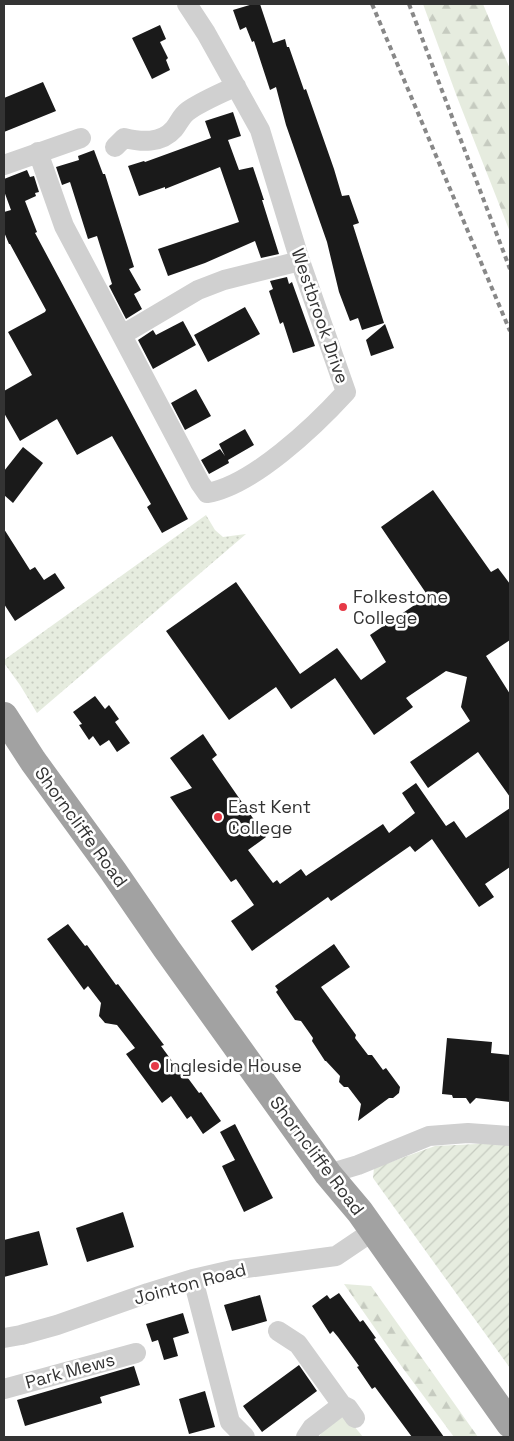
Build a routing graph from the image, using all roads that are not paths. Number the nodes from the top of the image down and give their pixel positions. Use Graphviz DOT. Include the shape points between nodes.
graph roads {
  1 [pos="187,4"];
  2 [pos="236,86"];
  3 [pos="81,138"];
  4 [pos="115,147"];
  5 [pos="38,152"];
  6 [pos="4,165"];
  7 [pos="300,261"];
  8 [pos="122,335"];
  9 [pos="4,716"];
  10 [pos="510,1136"];
  11 [pos="328,1174"];
  12 [pos="373,1231"];
  13 [pos="193,1279"];
  14 [pos="278,1331"];
  15 [pos="4,1338"];
  16 [pos="136,1353"];
  17 [pos="4,1389"];
  18 [pos="510,1424"];
  19 [pos="245,1437"];
  20 [pos="306,1437"];
  1 -- 2 [label="street, Westbrook Drive"];
  2 -- 4 [label="street" via="189,110 163,137 150,141 124,138"];
  2 -- 7 [label="street, Westbrook Drive" via="260,130"];
  3 -- 5 [label="street"];
  5 -- 6 [label="street"];
  5 -- 8 [label="street, Westbrook Drive" via="64,226"];
  7 -- 8 [label="street" via="224,280 198,290"];
  7 -- 8 [label="street, Westbrook Drive" via="346,392 278,457 219,491 206,493"];
  9 -- 11 [label="highway, Shorncliffe Road"];
  10 -- 11 [label="street" via="468,1133 429,1136"];
  11 -- 12 [label="highway, Shorncliffe Road"];
  12 -- 13 [label="street, Jointon Road" via="336,1256 232,1270"];
  12 -- 18 [label="highway, Shorncliffe Road"];
  13 -- 15 [label="street, Jointon Road" via="57,1325"];
  13 -- 19 [label="street" via="230,1422"];
  14 -- 20 [label="street" via="298,1344 348,1412 312,1428"];
  16 -- 17 [label="street, Park Mews"];
}
